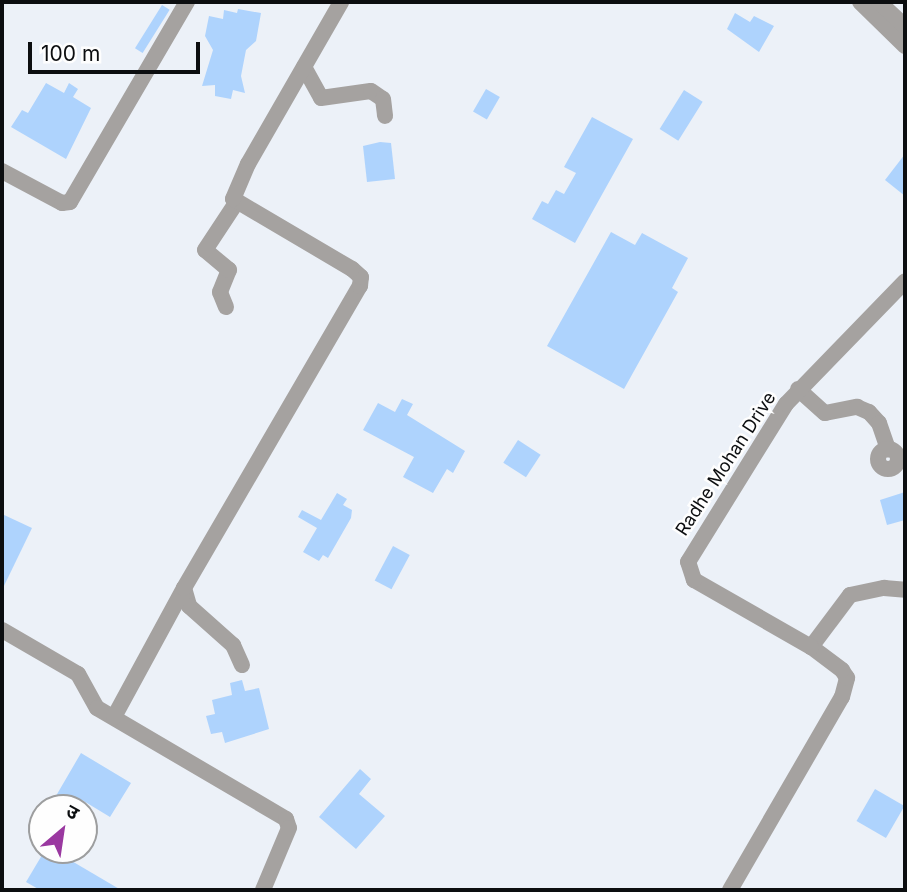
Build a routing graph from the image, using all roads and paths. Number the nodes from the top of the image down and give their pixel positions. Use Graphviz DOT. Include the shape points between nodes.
graph roads {
  1 [pos="187,2"];
  2 [pos="341,2"];
  3 [pos="860,2"];
  4 [pos="879,2"];
  5 [pos="905,26"];
  6 [pos="905,46"];
  7 [pos="304,67"];
  8 [pos="385,116"];
  9 [pos="2,171"];
  10 [pos="236,203"];
  11 [pos="902,285"];
  12 [pos="226,307"];
  13 [pos="799,389"];
  14 [pos="888,449"];
  15 [pos="184,588"];
  16 [pos="905,590"];
  17 [pos="2,631"];
  18 [pos="811,648"];
  19 [pos="242,665"];
  20 [pos="114,717"];
  21 [pos="263,890"];
  22 [pos="730,890"];
  1 -- 9 [label="street" via="70,202 62,203"];
  2 -- 7 [label="street"];
  3 -- 6 [label="street"];
  4 -- 5 [label="street"];
  7 -- 8 [label="street" via="321,98 371,91 383,99"];
  7 -- 10 [label="street" via="237,184"];
  10 -- 12 [label="street" via="205,250 229,270 220,292"];
  10 -- 15 [label="street" via="352,269 362,281"];
  11 -- 13 [label="street, Radhe Mohan Drive"];
  13 -- 14 [label="street" via="825,412 854,407 869,412 879,423"];
  13 -- 18 [label="street, Radhe Mohan Drive" via="692,553 688,569 709,591"];
  15 -- 19 [label="street" via="189,606 233,645"];
  15 -- 20 [label="street"];
  16 -- 18 [label="street" via="884,588 850,594"];
  17 -- 20 [label="street" via="78,674 91,702"];
  18 -- 22 [label="street, Radhe Mohan Drive" via="842,670 845,688"];
  20 -- 21 [label="street" via="286,820 289,828"];
}
